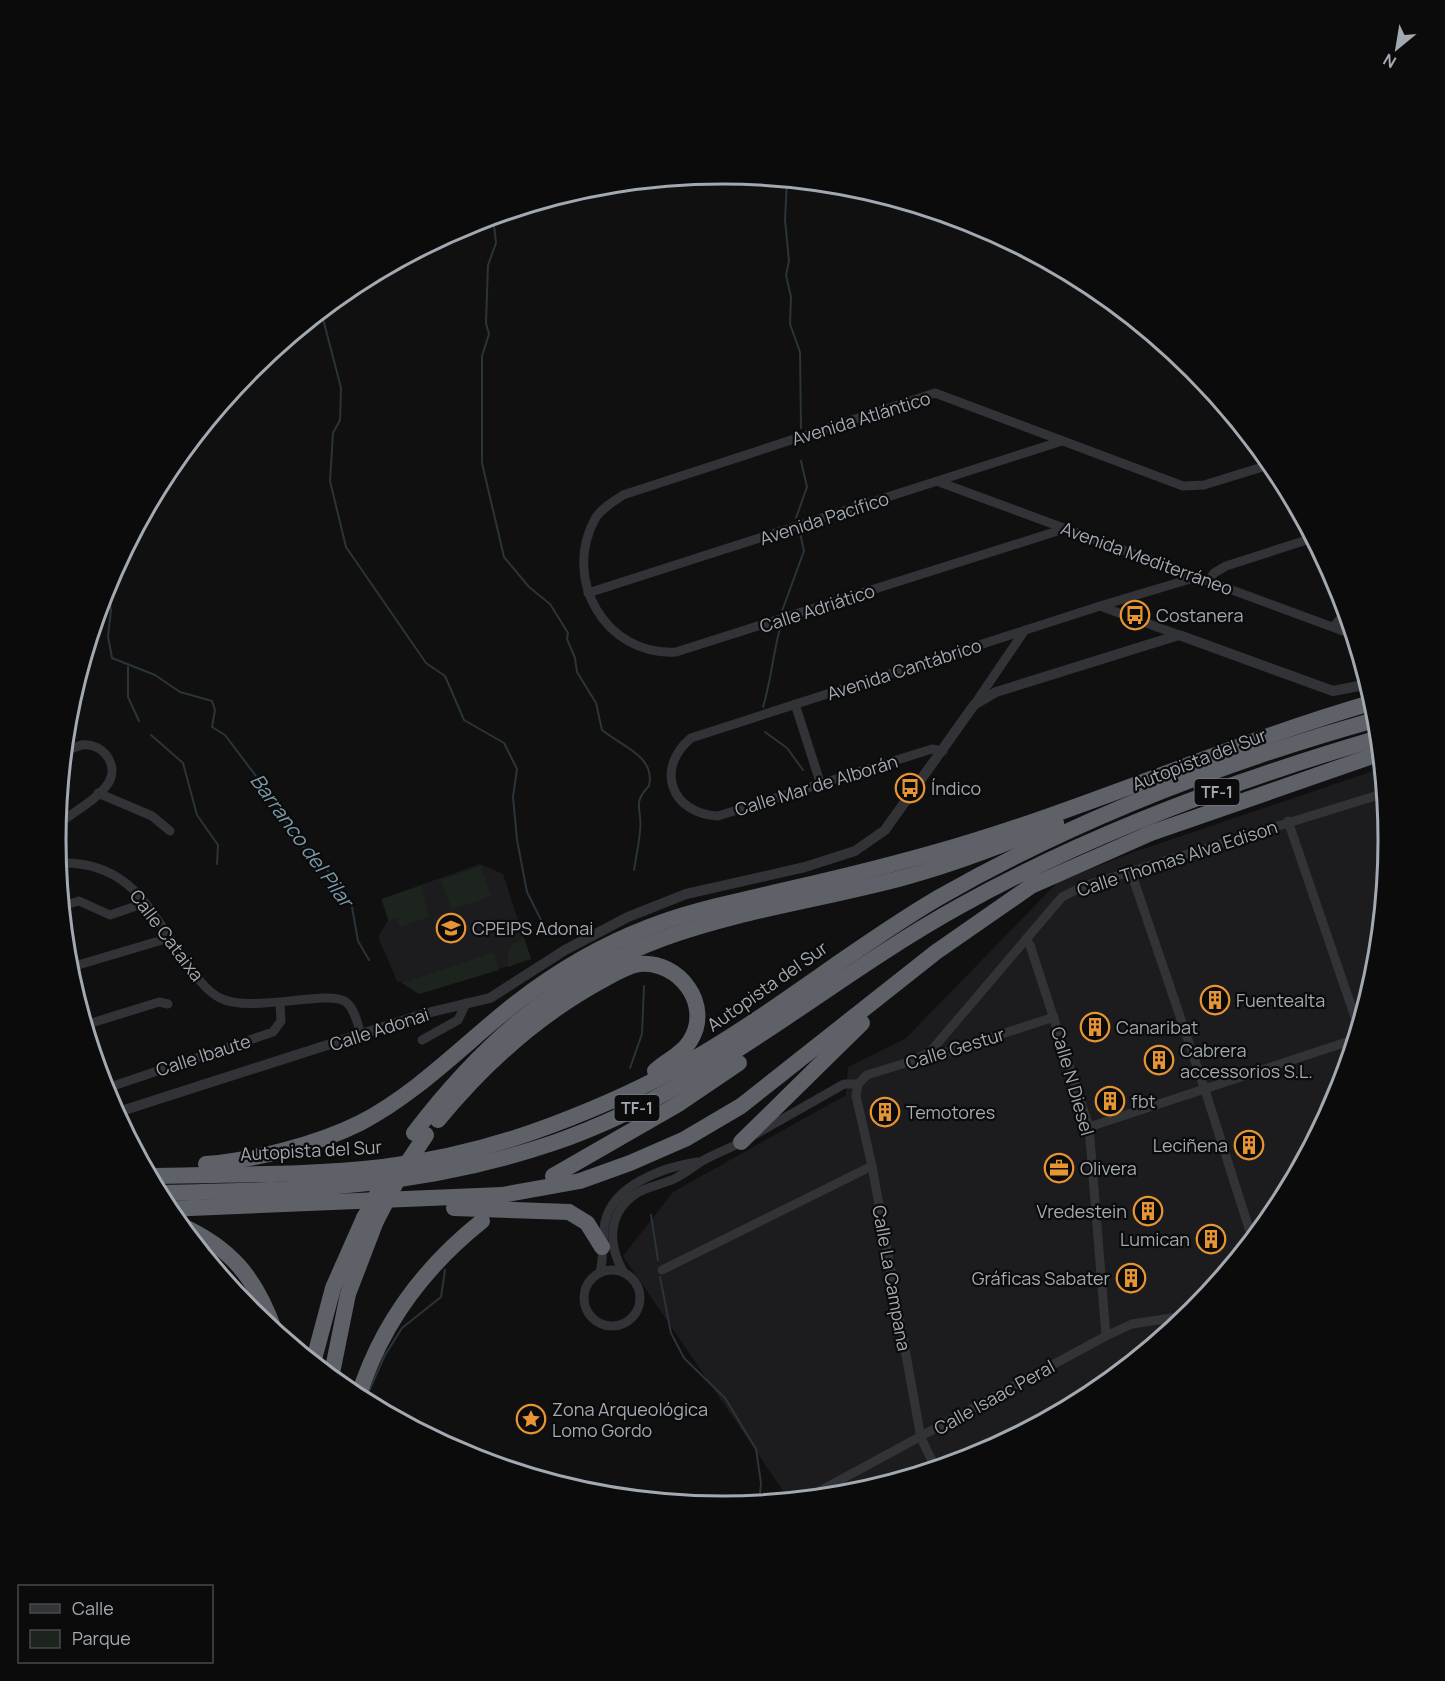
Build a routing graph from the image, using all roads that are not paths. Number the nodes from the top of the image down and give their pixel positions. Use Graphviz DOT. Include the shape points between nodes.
graph roads {
  1 [pos="1059,441"];
  2 [pos="1262,467"];
  3 [pos="963,474"];
  4 [pos="939,482"];
  5 [pos="960,489"];
  6 [pos="1040,519"];
  7 [pos="1067,528"];
  8 [pos="1043,535"];
  9 [pos="1306,540"];
  10 [pos="1171,568"];
  11 [pos="1197,577"];
  12 [pos="1209,581"];
  13 [pos="1170,584"];
  14 [pos="588,593"];
  15 [pos="1126,598"];
  16 [pos="1100,606"];
  17 [pos="1124,613"];
  18 [pos="1340,619"];
  19 [pos="1333,627"];
  20 [pos="1025,630"];
  21 [pos="1345,631"];
  22 [pos="1179,635"];
  23 [pos="997,639"];
  24 [pos="1012,648"];
  25 [pos="992,677"];
  26 [pos="1360,686"];
  27 [pos="1000,691"];
  28 [pos="795,704"];
  29 [pos="974,705"];
  30 [pos="1364,705"];
  31 [pos="1368,722"];
  32 [pos="1371,741"];
  33 [pos="73,748"];
  34 [pos="943,751"];
  35 [pos="1373,756"];
  36 [pos="1221,767"];
  37 [pos="820,782"];
  38 [pos="98,793"];
  39 [pos="1378,795"];
  40 [pos="690,809"];
  41 [pos="67,818"];
  42 [pos="1288,822"];
  43 [pos="170,831"];
  44 [pos="67,864"];
  45 [pos="1131,872"];
  46 [pos="145,903"];
  47 [pos="69,904"];
  48 [pos="169,938"];
  49 [pos="1026,939"];
  50 [pos="936,952"];
  51 [pos="78,965"];
  52 [pos="279,1003"];
  53 [pos="168,1004"];
  54 [pos="466,1004"];
  55 [pos="1054,1017"];
  56 [pos="1355,1017"];
  57 [pos="92,1023"];
  58 [pos="781,1023"];
  59 [pos="361,1035"];
  60 [pos="422,1040"];
  61 [pos="1347,1042"];
  62 [pos="930,1052"];
  63 [pos="858,1084"];
  64 [pos="114,1086"];
  65 [pos="638,1089"];
  66 [pos="1205,1090"];
  67 [pos="124,1110"];
  68 [pos="1089,1128"];
  69 [pos="420,1134"];
  70 [pos="741,1142"];
  71 [pos="703,1161"];
  72 [pos="153,1166"];
  73 [pos="872,1166"];
  74 [pos="158,1176"];
  75 [pos="553,1176"];
  76 [pos="169,1193"];
  77 [pos="180,1209"];
  78 [pos="365,1214"];
  79 [pos="482,1221"];
  80 [pos="1250,1231"];
  81 [pos="198,1235"];
  82 [pos="602,1247"];
  83 [pos="662,1270"];
  84 [pos="600,1273"];
  85 [pos="624,1273"];
  86 [pos="267,1313"];
  87 [pos="1173,1318"];
  88 [pos="1106,1336"];
  89 [pos="315,1355"];
  90 [pos="333,1368"];
  91 [pos="362,1388"];
  92 [pos="921,1438"];
  93 [pos="933,1462"];
  94 [pos="826,1488"];
  1 -- 2 [label="street, Avenida Atlántico" via="1183,486 1204,485"];
  1 -- 3 [label="street, Avenida Pacífico"];
  1 -- 14 [label="street, Avenida Atlántico" via="935,393 623,495 596,516 584,546"];
  3 -- 4 [label="street, Avenida Pacífico"];
  3 -- 5 [label="street" via="958,483"];
  4 -- 5 [label="street, Avenida Mediterráneo"];
  4 -- 14 [label="street, Avenida Pacífico"];
  5 -- 6 [label="street, Avenida Mediterráneo"];
  6 -- 7 [label="street, Avenida Mediterráneo"];
  6 -- 8 [label="street"];
  7 -- 8 [label="street, Calle Adriático"];
  7 -- 10 [label="street, Avenida Mediterráneo"];
  8 -- 14 [label="street, Calle Adriático" via="676,652 642,649 618,636 600,619"];
  9 -- 12 [label="street" via="1226,566"];
  10 -- 11 [label="street, Avenida Mediterráneo"];
  10 -- 13 [label="street" via="1174,578"];
  11 -- 12 [label="street, Avenida Mediterráneo"];
  11 -- 13 [label="street, Avenida Cantábrico"];
  12 -- 19 [label="street, Avenida Mediterráneo"];
  13 -- 15 [label="street, Avenida Cantábrico"];
  15 -- 16 [label="street, Avenida Cantábrico"];
  15 -- 17 [label="street" via="1122,604"];
  16 -- 17 [label="street"];
  16 -- 20 [label="street, Avenida Cantábrico"];
  17 -- 22 [label="street"];
  18 -- 19 [label="street"];
  19 -- 21 [label="street, Avenida Mediterráneo"];
  20 -- 23 [label="street, Avenida Cantábrico"];
  20 -- 24 [label="street"];
  22 -- 26 [label="street" via="1320,688 1333,691"];
  22 -- 27 [label="street"];
  23 -- 24 [label="street"];
  23 -- 28 [label="street, Avenida Cantábrico"];
  24 -- 25 [label="street"];
  25 -- 27 [label="street"];
  25 -- 29 [label="street"];
  27 -- 29 [label="street"];
  28 -- 37 [label="street"];
  28 -- 40 [label="street, Avenida Cantábrico" via="691,738 681,746 671,765 670,777 680,800"];
  29 -- 34 [label="street, Calle Adonai"];
  30 -- 72 [label="highway" via="934,853 694,911 649,927 562,971 517,1002 405,1095 359,1124 239,1161"];
  31 -- 36 [label="highway, Autopista del Sur / TF-1"];
  32 -- 58 [label="highway, Autopista del Sur / TF-1" via="1249,779 1058,856 960,906 893,946"];
  33 -- 38 [label="street" via="93,745 110,760 108,782"];
  34 -- 37 [label="street, Calle Mar de Alborán" via="932,749"];
  34 -- 54 [label="street, Calle Adonai" via="885,830 855,851 805,867 686,894 628,917 565,950 490,998"];
  35 -- 50 [label="highway" via="1151,833 1031,886"];
  36 -- 65 [label="highway, Autopista del Sur / TF-1" via="1046,843 938,898 727,1039"];
  36 -- 69 [label="highway" via="1186,774 938,867 724,920 664,938 620,957 576,981 513,1025 452,1083"];
  37 -- 40 [label="street, Calle Mar de Alborán" via="718,816"];
  38 -- 41 [label="street"];
  38 -- 43 [label="street" via="137,808"];
  39 -- 42 [label="street, Calle Thomas Alva Edison"];
  42 -- 45 [label="street, Calle Thomas Alva Edison"];
  42 -- 56 [label="street"];
  44 -- 46 [label="street, Calle Cataixa" via="95,866 135,889"];
  45 -- 49 [label="street, Calle Thomas Alva Edison" via="1062,897"];
  45 -- 66 [label="street"];
  46 -- 47 [label="street" via="110,915 79,902"];
  46 -- 48 [label="street, Calle Cataixa"];
  48 -- 51 [label="street"];
  48 -- 52 [label="street, Calle Cataixa" via="197,977 220,999"];
  49 -- 55 [label="street, Calle N Diesel"];
  49 -- 62 [label="street, Calle Thomas Alva Edison"];
  50 -- 70 [label="highway"];
  50 -- 78 [label="highway" via="741,1106 685,1139 580,1181 535,1191"];
  52 -- 59 [label="street, Calle Cataixa" via="345,1001"];
  52 -- 64 [label="street, Calle Ibaute" via="281,1021 273,1032"];
  53 -- 57 [label="street" via="159,1002"];
  54 -- 59 [label="street, Calle Adonai"];
  54 -- 60 [label="street" via="458,1020"];
  55 -- 62 [label="street, Calle Gestur" via="941,1054"];
  55 -- 68 [label="street, Calle N Diesel"];
  58 -- 75 [label="highway" via="758,1049 680,1103"];
  58 -- 76 [label="highway, Autopista del Sur / TF-1" via="661,1097 591,1129 521,1153 447,1173 366,1185"];
  59 -- 67 [label="street, Calle Adonai"];
  61 -- 66 [label="street"];
  62 -- 63 [label="street, Calle Gestur" via="867,1075"];
  63 -- 70 [label="street, Calle Gestur" via="844,1084"];
  63 -- 73 [label="street, Calle La Campana" via="856,1095"];
  65 -- 69 [label="highway" via="691,1040 698,1015 683,979 661,966 638,964 579,993 522,1033"];
  65 -- 74 [label="highway, Autopista del Sur / TF-1" via="550,1126 505,1140 385,1167"];
  66 -- 68 [label="street"];
  66 -- 80 [label="street"];
  68 -- 88 [label="street, Calle N Diesel"];
  69 -- 78 [label="highway, bridge" via="402,1171"];
  70 -- 71 [label="street, Calle Gestur"];
  71 -- 82 [label="street" via="634,1184 621,1195 606,1220"];
  71 -- 85 [label="street" via="625,1202 612,1226 611,1240 614,1256"];
  73 -- 83 [label="street"];
  73 -- 92 [label="street, Calle La Campana"];
  77 -- 78 [label="highway"];
  78 -- 82 [label="highway" via="569,1212 587,1224"];
  78 -- 89 [label="highway" via="333,1288"];
  78 -- 90 [label="highway"];
  79 -- 91 [label="highway" via="432,1265 402,1305"];
  81 -- 86 [label="highway" via="237,1261 254,1282"];
  82 -- 84 [label="street"];
  84 -- 85 [label="street"];
  84 -- 85 [label="street" via="590,1280 584,1304 590,1316 612,1327 630,1320 640,1304 634,1280"];
  87 -- 88 [label="street, Calle Isaac Peral" via="1132,1324"];
  88 -- 92 [label="street, Calle Isaac Peral"];
  92 -- 93 [label="street, Calle La Campana"];
  92 -- 94 [label="street, Calle Isaac Peral"];
}
